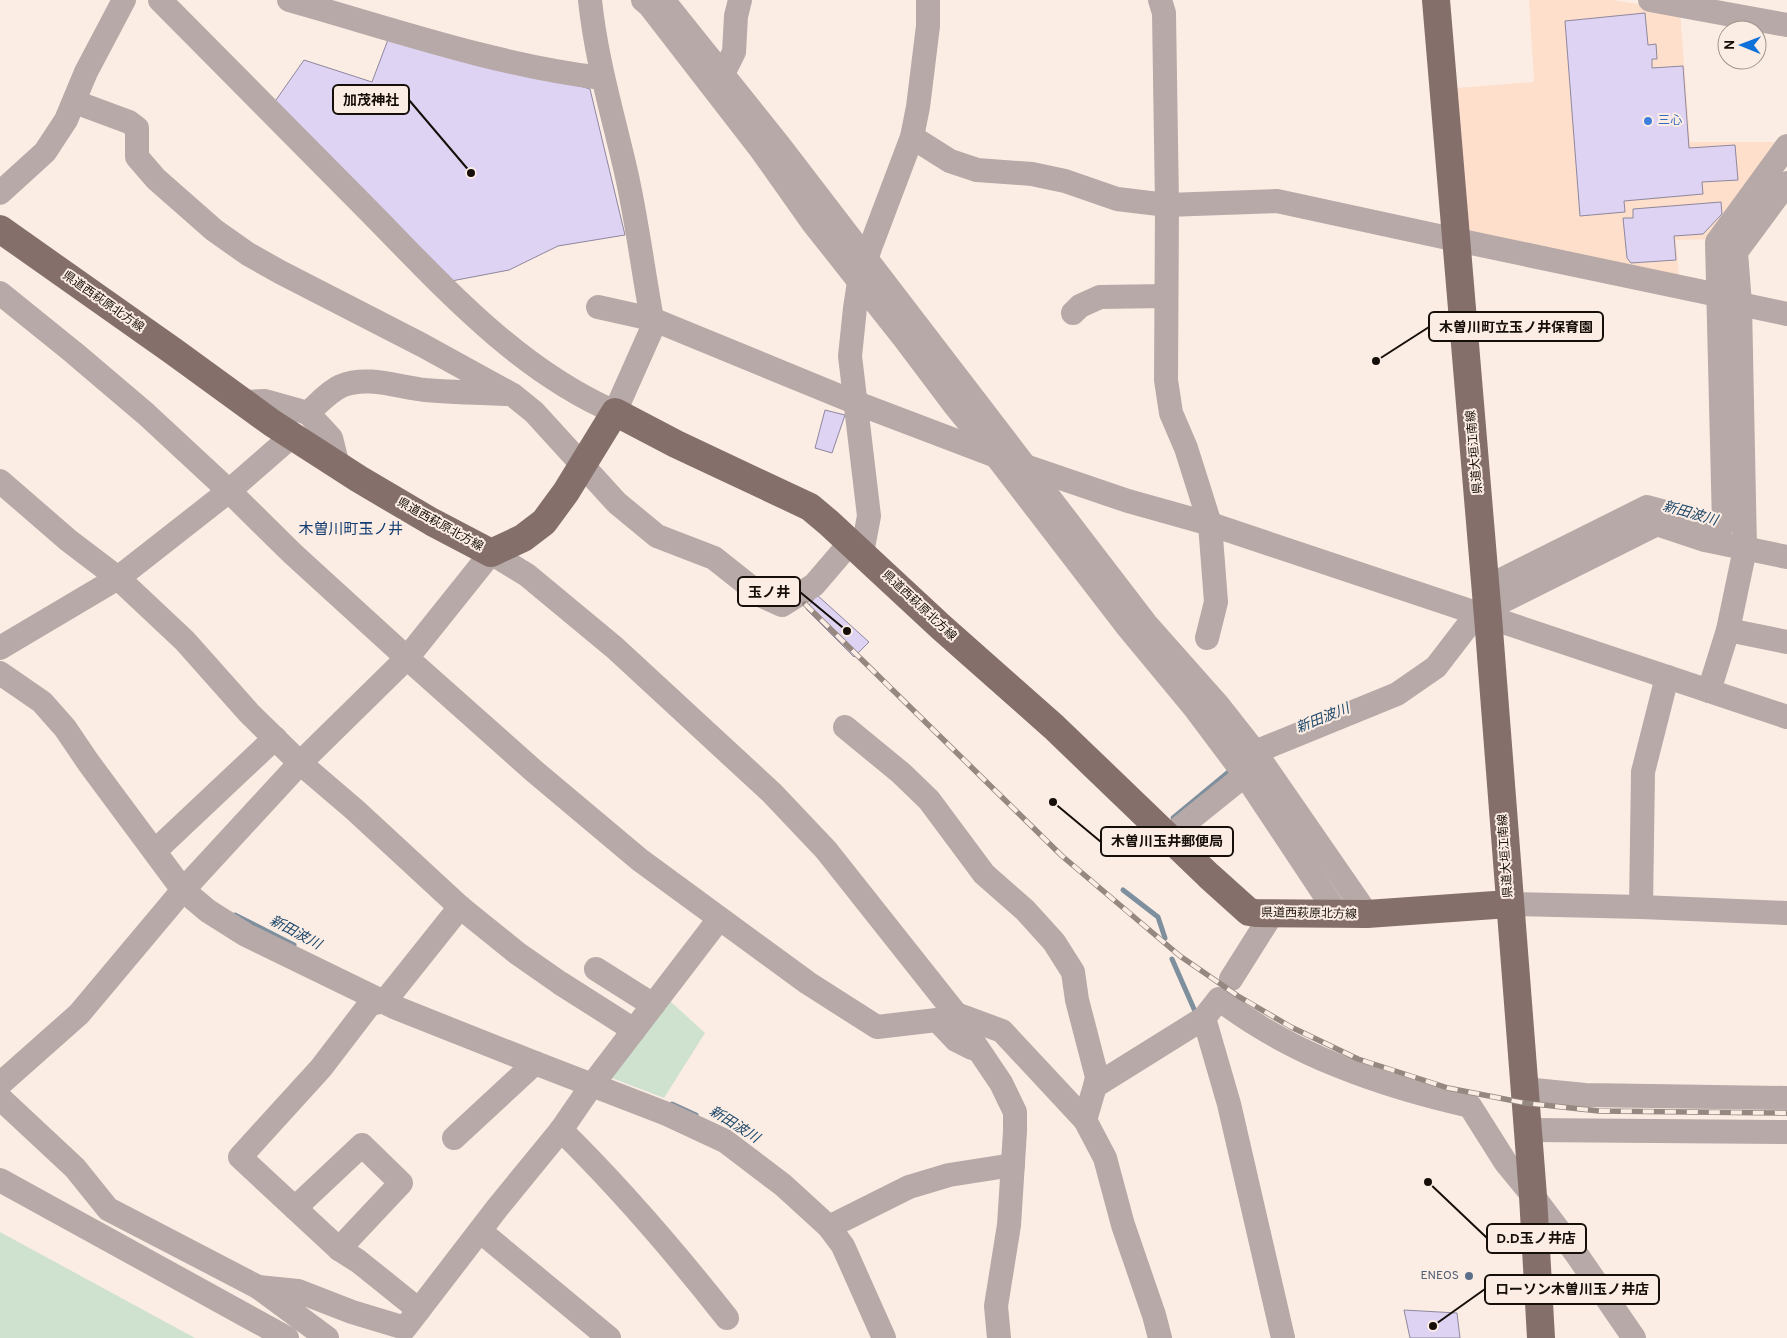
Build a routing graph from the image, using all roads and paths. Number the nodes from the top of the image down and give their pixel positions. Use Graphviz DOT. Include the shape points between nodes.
graph roads {
  1 [pos="124,0"];
  2 [pos="160,0"];
  3 [pos="289,0"];
  4 [pos="590,0"];
  5 [pos="643,0"];
  6 [pos="663,0"];
  7 [pos="740,0"];
  8 [pos="928,0"];
  9 [pos="1160,0"];
  10 [pos="1436,0"];
  11 [pos="1650,0"];
  12 [pos="1695,4"];
  13 [pos="1787,25"];
  14 [pos="723,74"];
  15 [pos="602,78"];
  16 [pos="75,102"];
  17 [pos="912,137"];
  18 [pos="1787,146"];
  19 [pos="1787,183"];
  20 [pos="0,193"];
  21 [pos="1167,205"];
  22 [pos="0,229"];
  23 [pos="1457,240"];
  24 [pos="866,260"];
  25 [pos="859,282"];
  26 [pos="0,293"];
  27 [pos="1718,295"];
  28 [pos="1166,296"];
  29 [pos="1740,304"];
  30 [pos="598,307"];
  31 [pos="1073,313"];
  32 [pos="1787,314"];
  33 [pos="652,319"];
  34 [pos="513,395"];
  35 [pos="242,402"];
  36 [pos="854,402"];
  37 [pos="615,412"];
  38 [pos="308,413"];
  39 [pos="292,436"];
  40 [pos="996,456"];
  41 [pos="338,466"];
  42 [pos="582,466"];
  43 [pos="1026,466"];
  44 [pos="0,481"];
  45 [pos="229,491"];
  46 [pos="1210,524"];
  47 [pos="856,548"];
  48 [pos="1745,549"];
  49 [pos="491,553"];
  50 [pos="1787,557"];
  51 [pos="118,578"];
  52 [pos="1483,605"];
  53 [pos="1728,630"];
  54 [pos="1207,638"];
  55 [pos="1787,642"];
  56 [pos="0,648"];
  57 [pos="407,658"];
  58 [pos="0,673"];
  59 [pos="1667,677"];
  60 [pos="1709,691"];
  61 [pos="1787,717"];
  62 [pos="845,727"];
  63 [pos="275,738"];
  64 [pos="1255,752"];
  65 [pos="300,762"];
  66 [pos="1245,775"];
  67 [pos="1168,837"];
  68 [pos="155,851"];
  69 [pos="184,890"];
  70 [pos="1509,904"];
  71 [pos="460,906"];
  72 [pos="1641,907"];
  73 [pos="1787,913"];
  74 [pos="1272,914"];
  75 [pos="1367,914"];
  76 [pos="1338,915"];
  77 [pos="719,919"];
  78 [pos="596,969"];
  79 [pos="1231,979"];
  80 [pos="385,1001"];
  81 [pos="653,1005"];
  82 [pos="956,1014"];
  83 [pos="1204,1018"];
  84 [pos="634,1030"];
  85 [pos="980,1052"];
  86 [pos="535,1063"];
  87 [pos="0,1084"];
  88 [pos="592,1085"];
  89 [pos="1095,1086"];
  90 [pos="1524,1089"];
  91 [pos="0,1098"];
  92 [pos="1787,1098"];
  93 [pos="1085,1120"];
  94 [pos="561,1130"];
  95 [pos="1528,1130"];
  96 [pos="1787,1132"];
  97 [pos="454,1138"];
  98 [pos="1013,1165"];
  99 [pos="0,1180"];
  100 [pos="1533,1196"];
  101 [pos="295,1208"];
  102 [pos="829,1228"];
  103 [pos="480,1231"];
  104 [pos="339,1250"];
  105 [pos="258,1287"];
  106 [pos="419,1310"];
  107 [pos="727,1318"];
  108 [pos="287,1338"];
  109 [pos="327,1338"];
  110 [pos="610,1338"];
  111 [pos="884,1338"];
  112 [pos="999,1338"];
  113 [pos="1160,1338"];
  114 [pos="1283,1338"];
  115 [pos="1541,1338"];
  116 [pos="1634,1338"];
  1 -- 16 [label="street" via="86,72"];
  2 -- 37 [label="street" via="458,302 542,371 587,400"];
  3 -- 15 [label="street" via="462,50 558,72"];
  4 -- 15 [label="street"];
  5 -- 25 [label="street" via="762,151"];
  6 -- 14 [label="street"];
  7 -- 14 [label="street" via="734,52"];
  8 -- 17 [label="street" via="928,26"];
  9 -- 21 [label="street" via="1164,13"];
  10 -- 23 [label="main road, 県道大垣江南線"];
  11 -- 12 [label="street"];
  12 -- 13 [label="street"];
  14 -- 24 [label="street"];
  15 -- 33 [label="street" via="627,174"];
  16 -- 20 [label="street" via="45,152"];
  16 -- 34 [label="street" via="137,128 137,157 156,179 214,230 248,254"];
  17 -- 21 [label="street" via="950,161 976,170 1032,174 1064,181 1117,200"];
  17 -- 24 [label="street"];
  18 -- 27 [label="street" via="1717,242"];
  19 -- 29 [label="street" via="1736,252"];
  21 -- 23 [label="street" via="1277,201"];
  21 -- 28 [label="street"];
  22 -- 35 [label="main road, 県道西萩原北方線"];
  23 -- 27 [label="street"];
  23 -- 52 [label="main road, 県道大垣江南線"];
  24 -- 25 [label="street"];
  24 -- 43 [label="street"];
  25 -- 36 [label="street" via="850,356"];
  25 -- 40 [label="street"];
  26 -- 45 [label="street" via="146,414"];
  27 -- 29 [label="street"];
  27 -- 52 [label="street" via="1724,524 1721,527 1647,507 1497,582"];
  28 -- 31 [label="street" via="1100,297"];
  28 -- 46 [label="street" via="1166,380 1171,413 1186,448"];
  29 -- 32 [label="street"];
  29 -- 48 [label="street"];
  30 -- 33 [label="street"];
  33 -- 36 [label="street"];
  33 -- 37 [label="street" via="651,331"];
  34 -- 38 [label="street" via="423,390 358,382 341,386"];
  34 -- 42 [label="street" via="534,412"];
  35 -- 38 [label="street" via="265,401"];
  35 -- 39 [label="main road, 県道西萩原北方線"];
  36 -- 40 [label="street"];
  36 -- 47 [label="street" via="869,516"];
  37 -- 42 [label="main road, 県道西萩原北方線"];
  37 -- 47 [label="main road, 県道西萩原北方線" via="810,508"];
  38 -- 41 [label="street" via="331,438"];
  39 -- 41 [label="main road, 県道西萩原北方線"];
  39 -- 45 [label="street"];
  40 -- 43 [label="street"];
  40 -- 66 [label="street"];
  41 -- 49 [label="main road, 県道西萩原北方線"];
  42 -- 47 [label="street" via="616,503 657,536 714,558 762,596 782,605 814,585"];
  42 -- 49 [label="main road, 県道西萩原北方線" via="544,522 523,538"];
  43 -- 46 [label="street" via="1128,501"];
  43 -- 64 [label="street" via="1147,625"];
  44 -- 51 [label="street"];
  45 -- 51 [label="street"];
  45 -- 57 [label="street"];
  46 -- 52 [label="street"];
  46 -- 54 [label="street" via="1216,602"];
  47 -- 67 [label="main road, 県道西萩原北方線" via="1054,727"];
  48 -- 50 [label="street"];
  48 -- 52 [label="street" via="1657,524"];
  48 -- 53 [label="street"];
  49 -- 57 [label="street"];
  49 -- 82 [label="street" via="527,576 608,642 772,793 826,850"];
  51 -- 56 [label="street"];
  51 -- 63 [label="street" via="185,641 249,714"];
  52 -- 59 [label="street"];
  52 -- 64 [label="street" via="1436,667 1397,694"];
  52 -- 70 [label="main road, 県道大垣江南線"];
  53 -- 55 [label="street"];
  53 -- 60 [label="street"];
  57 -- 65 [label="street"];
  57 -- 77 [label="street" via="640,860"];
  58 -- 68 [label="street" via="42,702 65,728"];
  59 -- 60 [label="street"];
  59 -- 72 [label="street" via="1643,772"];
  60 -- 61 [label="street"];
  62 -- 89 [label="street" via="929,800 984,874 1025,910 1054,942 1073,972 1077,1000 1098,1077"];
  63 -- 65 [label="street"];
  63 -- 68 [label="street"];
  64 -- 75 [label="street"];
  65 -- 69 [label="street"];
  65 -- 71 [label="street"];
  66 -- 67 [label="street"];
  66 -- 76 [label="street"];
  67 -- 74 [label="main road, 県道西萩原北方線" via="1243,908 1256,914"];
  68 -- 69 [label="street"];
  69 -- 80 [label="street" via="208,911 246,936"];
  69 -- 87 [label="street" via="79,1014"];
  70 -- 72 [label="street"];
  70 -- 75 [label="main road, 県道西萩原北方線"];
  70 -- 90 [label="main road"];
  71 -- 80 [label="street"];
  71 -- 84 [label="street" via="517,953"];
  72 -- 73 [label="street"];
  74 -- 76 [label="main road, 県道西萩原北方線"];
  74 -- 79 [label="street"];
  75 -- 76 [label="main road, 県道西萩原北方線"];
  77 -- 81 [label="street"];
  77 -- 85 [label="street" via="808,983 877,1027 937,1020 956,1040"];
  78 -- 81 [label="street"];
  80 -- 86 [label="street"];
  80 -- 101 [label="street" via="370,1004 322,1068 240,1157"];
  81 -- 84 [label="street"];
  82 -- 85 [label="street"];
  82 -- 93 [label="street" via="1002,1031"];
  83 -- 89 [label="street"];
  83 -- 100 [label="street" via="1219,999 1245,1019 1291,1046 1400,1089 1470,1106 1506,1164"];
  83 -- 114 [label="street" via="1229,1104"];
  84 -- 88 [label="street"];
  85 -- 98 [label="street" via="1001,1083 1015,1112"];
  86 -- 88 [label="street"];
  86 -- 97 [label="street"];
  88 -- 94 [label="street"];
  88 -- 102 [label="street" via="725,1141 783,1185"];
  89 -- 93 [label="street"];
  90 -- 92 [label="street" via="1586,1095"];
  90 -- 95 [label="main road"];
  91 -- 105 [label="street" via="75,1168 108,1209"];
  93 -- 113 [label="street" via="1105,1158"];
  94 -- 103 [label="street"];
  94 -- 107 [label="street" via="605,1173"];
  95 -- 96 [label="street"];
  95 -- 100 [label="main road"];
  98 -- 102 [label="street" via="909,1187"];
  98 -- 112 [label="street" via="1009,1225 996,1306"];
  99 -- 108 [label="street"];
  100 -- 115 [label="main road"];
  100 -- 116 [label="street"];
  101 -- 104 [label="street"];
  101 -- 104 [label="street" via="362,1145 401,1183"];
  102 -- 111 [label="street" via="843,1246"];
  103 -- 106 [label="street"];
  103 -- 110 [label="street"];
  104 -- 106 [label="street" via="358,1261"];
  105 -- 106 [label="street" via="298,1291 405,1328"];
  105 -- 109 [label="street"];
}
